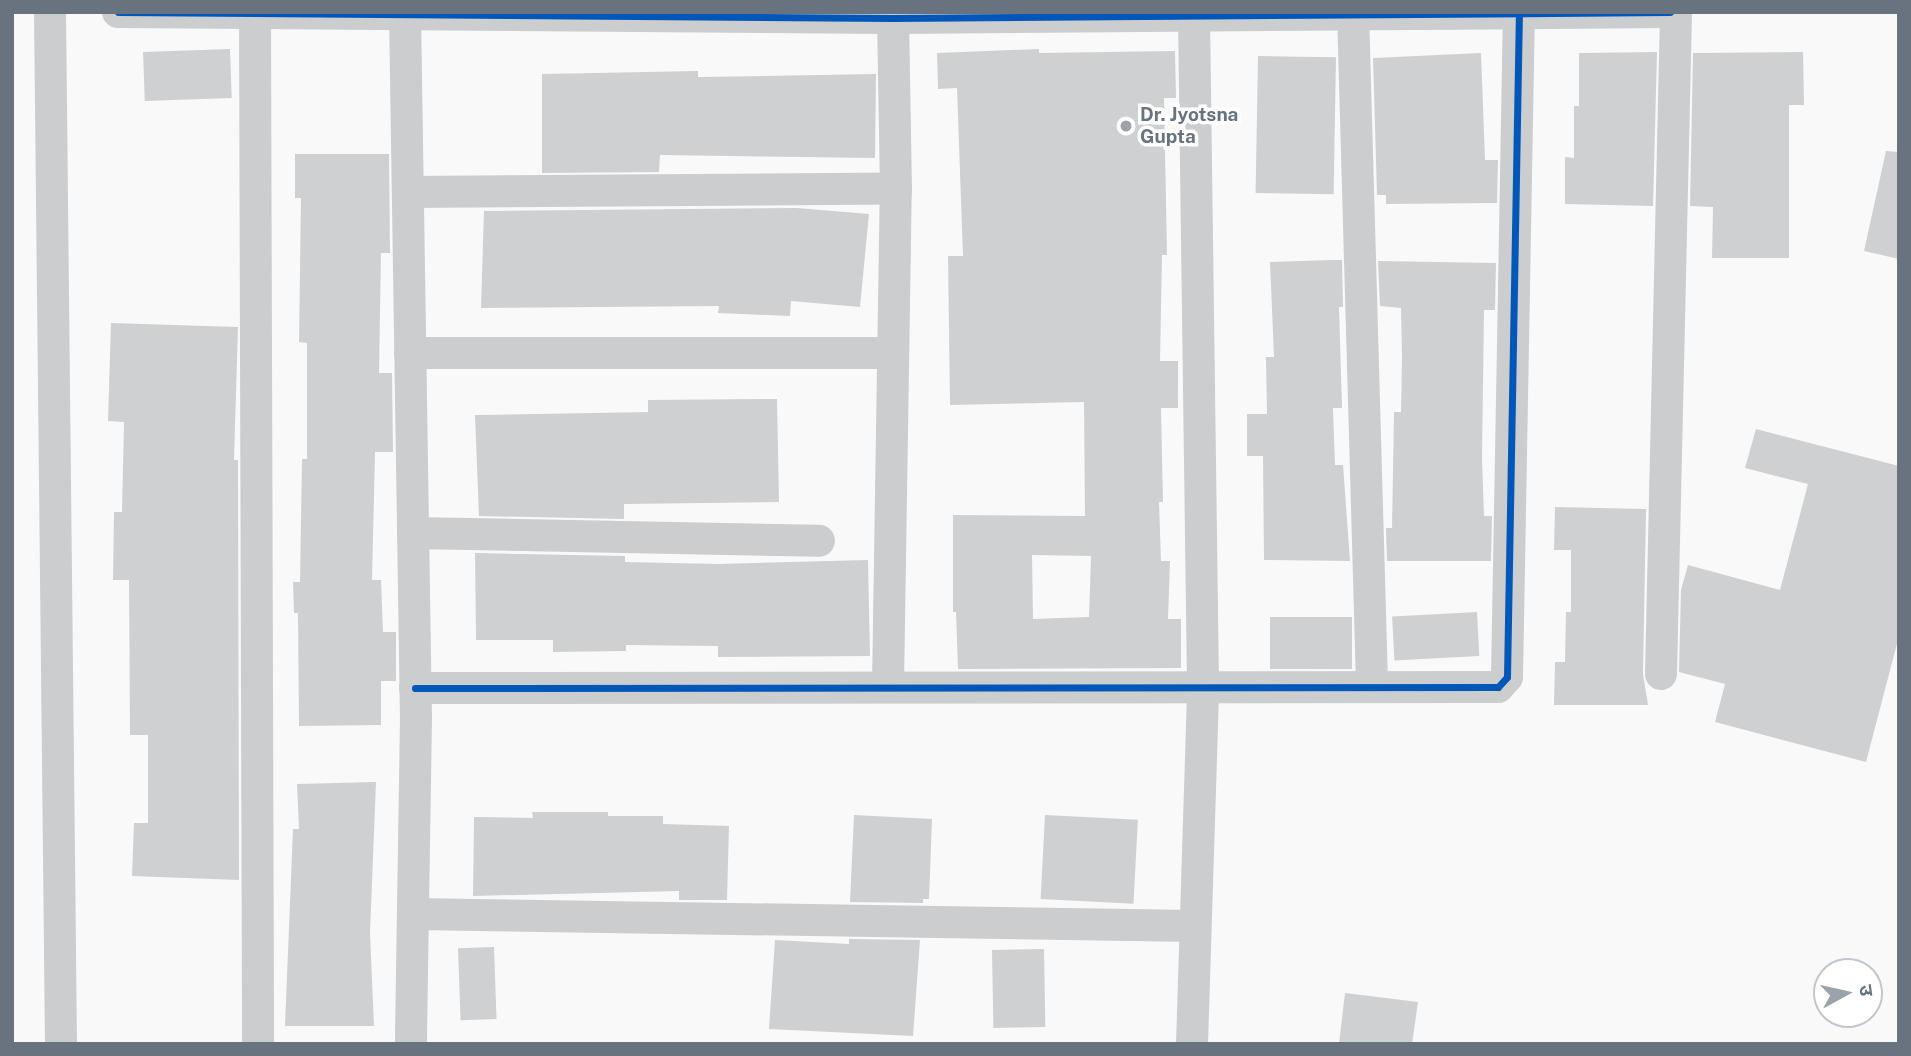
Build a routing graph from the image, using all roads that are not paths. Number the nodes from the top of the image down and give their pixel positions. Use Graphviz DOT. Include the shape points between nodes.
graph roads {
  1 [pos="50,12"];
  2 [pos="118,12"];
  3 [pos="1670,12"];
  4 [pos="1676,12"];
  5 [pos="255,13"];
  6 [pos="405,13"];
  7 [pos="1353,13"];
  8 [pos="1519,13"];
  9 [pos="1044,14"];
  10 [pos="1194,14"];
  11 [pos="729,15"];
  12 [pos="893,15"];
  13 [pos="896,188"];
  14 [pos="408,192"];
  15 [pos="410,353"];
  16 [pos="890,354"];
  17 [pos="413,533"];
  18 [pos="819,541"];
  19 [pos="1661,674"];
  20 [pos="1202,685"];
  21 [pos="1372,685"];
  22 [pos="888,686"];
  23 [pos="415,688"];
  24 [pos="413,914"];
  25 [pos="1195,926"];
  26 [pos="61,1044"];
  27 [pos="258,1044"];
  28 [pos="411,1044"];
  29 [pos="1192,1044"];
  1 -- 26 [label="street"];
  2 -- 5 [label="street"];
  3 -- 8 [label="street"];
  4 -- 19 [label="street"];
  5 -- 6 [label="street"];
  5 -- 27 [label="street"];
  6 -- 11 [label="street"];
  6 -- 14 [label="street"];
  7 -- 8 [label="street"];
  7 -- 10 [label="street"];
  7 -- 21 [label="street"];
  8 -- 21 [label="street" via="1507,677 1492,688"];
  9 -- 10 [label="street"];
  9 -- 12 [label="street"];
  10 -- 20 [label="street"];
  11 -- 12 [label="street"];
  12 -- 13 [label="street"];
  13 -- 14 [label="street"];
  13 -- 16 [label="street"];
  14 -- 15 [label="street"];
  15 -- 16 [label="street"];
  15 -- 17 [label="street"];
  16 -- 22 [label="street"];
  17 -- 18 [label="street"];
  17 -- 23 [label="street"];
  20 -- 21 [label="street"];
  20 -- 22 [label="street"];
  20 -- 25 [label="street"];
  22 -- 23 [label="street"];
  23 -- 24 [label="street"];
  24 -- 25 [label="street"];
  24 -- 28 [label="street"];
  25 -- 29 [label="street"];
}
